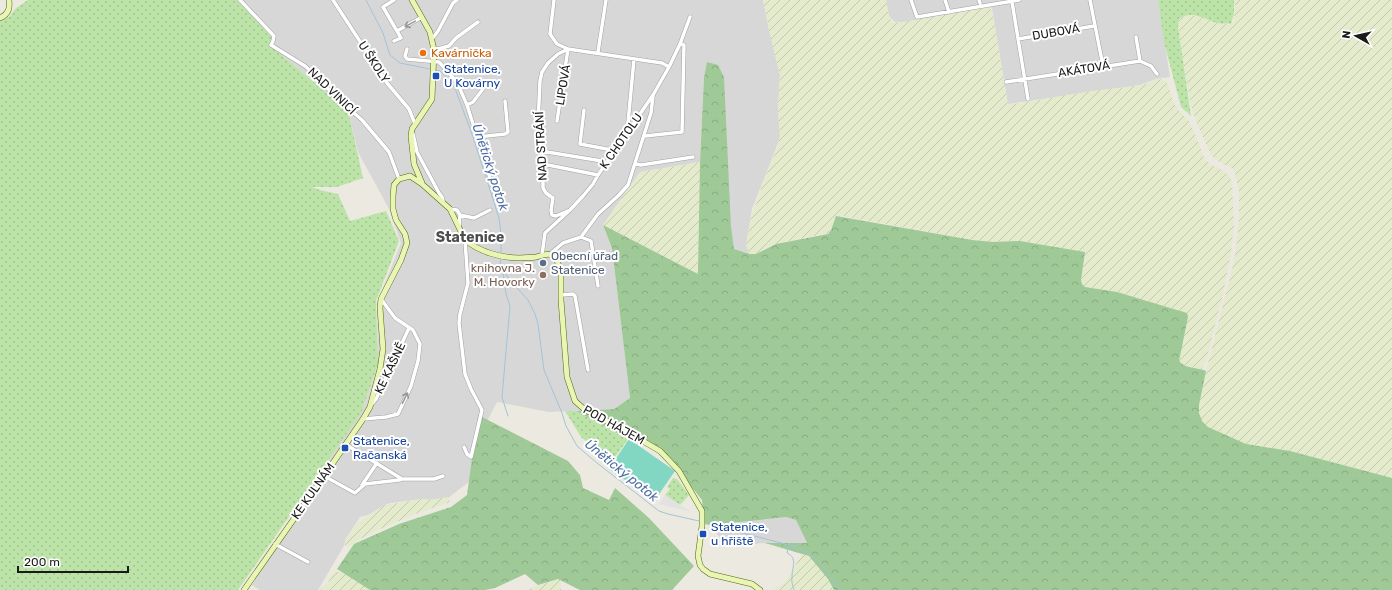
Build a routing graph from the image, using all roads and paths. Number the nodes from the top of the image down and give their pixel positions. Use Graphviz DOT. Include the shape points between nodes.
graph roads {
  1 [pos="240,0"];
  2 [pos="333,0"];
  3 [pos="394,0"];
  4 [pos="412,0"];
  5 [pos="457,0"];
  6 [pos="554,0"];
  7 [pos="606,0"];
  8 [pos="911,0"];
  9 [pos="945,0"];
  10 [pos="1019,0"];
  11 [pos="1090,0"];
  12 [pos="8,1"];
  13 [pos="1012,2"];
  14 [pos="949,12"];
  15 [pos="422,17"];
  16 [pos="690,17"];
  17 [pos="0,18"];
  18 [pos="478,22"];
  19 [pos="1094,26"];
  20 [pos="397,31"];
  21 [pos="1136,37"];
  22 [pos="432,39"];
  23 [pos="1018,39"];
  24 [pos="394,41"];
  25 [pos="682,44"];
  26 [pos="407,49"];
  27 [pos="568,49"];
  28 [pos="434,50"];
  29 [pos="598,52"];
  30 [pos="634,59"];
  31 [pos="1140,61"];
  32 [pos="434,63"];
  33 [pos="1103,66"];
  34 [pos="669,67"];
  35 [pos="1157,74"];
  36 [pos="1025,78"];
  37 [pos="1006,82"];
  38 [pos="483,89"];
  39 [pos="653,95"];
  40 [pos="1028,99"];
  41 [pos="505,101"];
  42 [pos="467,105"];
  43 [pos="584,110"];
  44 [pos="557,121"];
  45 [pos="415,124"];
  46 [pos="630,128"];
  47 [pos="412,129"];
  48 [pos="645,136"];
  49 [pos="478,137"];
  50 [pos="541,150"];
  51 [pos="614,151"];
  52 [pos="693,157"];
  53 [pos="607,163"];
  54 [pos="414,164"];
  55 [pos="543,164"];
  56 [pos="636,164"];
  57 [pos="598,175"];
  58 [pos="410,176"];
  59 [pos="399,179"];
  60 [pos="422,184"];
  61 [pos="497,200"];
  62 [pos="443,201"];
  63 [pos="450,208"];
  64 [pos="490,210"];
  65 [pos="570,210"];
  66 [pos="460,215"];
  67 [pos="459,228"];
  68 [pos="581,237"];
  69 [pos="465,240"];
  70 [pos="550,254"];
  71 [pos="542,255"];
  72 [pos="598,286"];
  73 [pos="561,295"];
  74 [pos="381,299"];
  75 [pos="409,328"];
  76 [pos="588,370"];
  77 [pos="370,407"];
  78 [pos="363,419"];
  79 [pos="346,444"];
  80 [pos="464,447"];
  81 [pos="377,462"];
  82 [pos="324,476"];
  83 [pos="443,476"];
  84 [pos="402,479"];
  85 [pos="362,486"];
  86 [pos="275,544"];
  87 [pos="308,562"];
  88 [pos="244,590"];
  89 [pos="760,590"];
  1 -- 59 [label="street, NAD VINICÍ" via="274,36 271,45 305,66 379,138 389,152"];
  2 -- 45 [label="street, U ŠKOLY" via="387,83 409,109"];
  3 -- 20 [label="street" via="383,7"];
  4 -- 15 [label="street"];
  5 -- 22 [label="street"];
  6 -- 27 [label="street" via="550,34 557,44"];
  7 -- 29 [label="street"];
  8 -- 14 [label="street" via="918,17"];
  9 -- 14 [label="street"];
  10 -- 13 [label="street"];
  11 -- 19 [label="street"];
  12 -- 17 [label="street" via="8,12"];
  13 -- 14 [label="street"];
  13 -- 23 [label="street"];
  15 -- 20 [label="street, one-way"];
  15 -- 22 [label="street"];
  16 -- 25 [label="street, K CHOTOLU"];
  18 -- 28 [label="street" via="449,46"];
  19 -- 23 [label="street, DUBOVÁ"];
  19 -- 33 [label="street"];
  20 -- 24 [label="street" via="401,38"];
  21 -- 31 [label="street"];
  22 -- 28 [label="street"];
  23 -- 36 [label="street"];
  25 -- 34 [label="street, K CHOTOLU"];
  25 -- 48 [label="street" via="682,132"];
  26 -- 32 [label="street" via="407,59"];
  27 -- 29 [label="street"];
  27 -- 44 [label="street, LIPOVÁ"];
  27 -- 50 [label="street, NAD STRÁNÍ" via="558,54 542,72 538,123"];
  28 -- 32 [label="street"];
  29 -- 30 [label="street"];
  30 -- 34 [label="street" via="662,63"];
  30 -- 46 [label="street" via="628,123"];
  31 -- 33 [label="street, AKÁTOVÁ"];
  31 -- 35 [label="street" via="1151,66"];
  32 -- 42 [label="street" via="439,62 457,82"];
  32 -- 45 [label="street" via="432,99"];
  33 -- 36 [label="street, AKÁTOVÁ"];
  34 -- 39 [label="street, K CHOTOLU"];
  36 -- 37 [label="street, AKÁTOVÁ"];
  36 -- 40 [label="street"];
  38 -- 42 [label="street" via="473,102"];
  39 -- 46 [label="street, K CHOTOLU"];
  39 -- 48 [label="street"];
  41 -- 49 [label="street" via="508,132"];
  42 -- 49 [label="street"];
  43 -- 51 [label="street" via="580,144"];
  45 -- 47 [label="street"];
  46 -- 51 [label="street, K CHOTOLU"];
  47 -- 54 [label="street" via="410,136"];
  47 -- 62 [label="street" via="417,152"];
  48 -- 56 [label="street"];
  49 -- 61 [label="street"];
  50 -- 53 [label="street"];
  50 -- 55 [label="street, NAD STRÁNÍ"];
  51 -- 53 [label="street, K CHOTOLU"];
  52 -- 56 [label="street"];
  53 -- 57 [label="street, K CHOTOLU"];
  54 -- 58 [label="street"];
  54 -- 60 [label="street"];
  55 -- 57 [label="street"];
  55 -- 65 [label="street, NAD STRÁNÍ" via="543,188 553,198 552,215 556,216"];
  56 -- 68 [label="street" via="628,185 598,214"];
  57 -- 65 [label="street, K CHOTOLU"];
  58 -- 59 [label="street"];
  58 -- 60 [label="street"];
  59 -- 74 [label="street, KE KULNÁM" via="394,185 393,209 407,243 402,260"];
  60 -- 62 [label="street"];
  62 -- 63 [label="street"];
  63 -- 66 [label="street" via="457,210"];
  63 -- 67 [label="street"];
  64 -- 66 [label="street" via="474,218"];
  65 -- 71 [label="street, K CHOTOLU" via="545,233"];
  66 -- 67 [label="street"];
  67 -- 69 [label="street"];
  68 -- 70 [label="street" via="563,243"];
  68 -- 72 [label="street" via="591,241"];
  69 -- 71 [label="street" via="497,255"];
  69 -- 80 [label="street" via="468,283 459,323 465,374 482,410 471,457"];
  70 -- 71 [label="street"];
  70 -- 73 [label="street, POD HÁJEM" via="558,261"];
  73 -- 76 [label="street" via="575,296"];
  73 -- 89 [label="street, POD HÁJEM" via="567,374 575,401 586,410 665,455 679,471 701,509 698,560 703,569 710,574 747,582"];
  74 -- 75 [label="street" via="394,318"];
  74 -- 77 [label="street, KE KULNÁM" via="383,349"];
  75 -- 77 [label="street, KE KAŠNĚ"];
  78 -- 75 [label="street, one-way" via="398,414 411,386 418,361 420,344 413,330"];
  77 -- 78 [label="street, KE KULNÁM"];
  78 -- 79 [label="street, KE KULNÁM"];
  79 -- 81 [label="street"];
  79 -- 82 [label="street, KE KULNÁM"];
  81 -- 84 [label="street"];
  81 -- 85 [label="street"];
  82 -- 85 [label="street" via="355,493"];
  82 -- 86 [label="street, KE KULNÁM"];
  83 -- 84 [label="street" via="434,479"];
  84 -- 85 [label="street"];
  86 -- 87 [label="street"];
  86 -- 88 [label="street, KE KULNÁM"];
}
